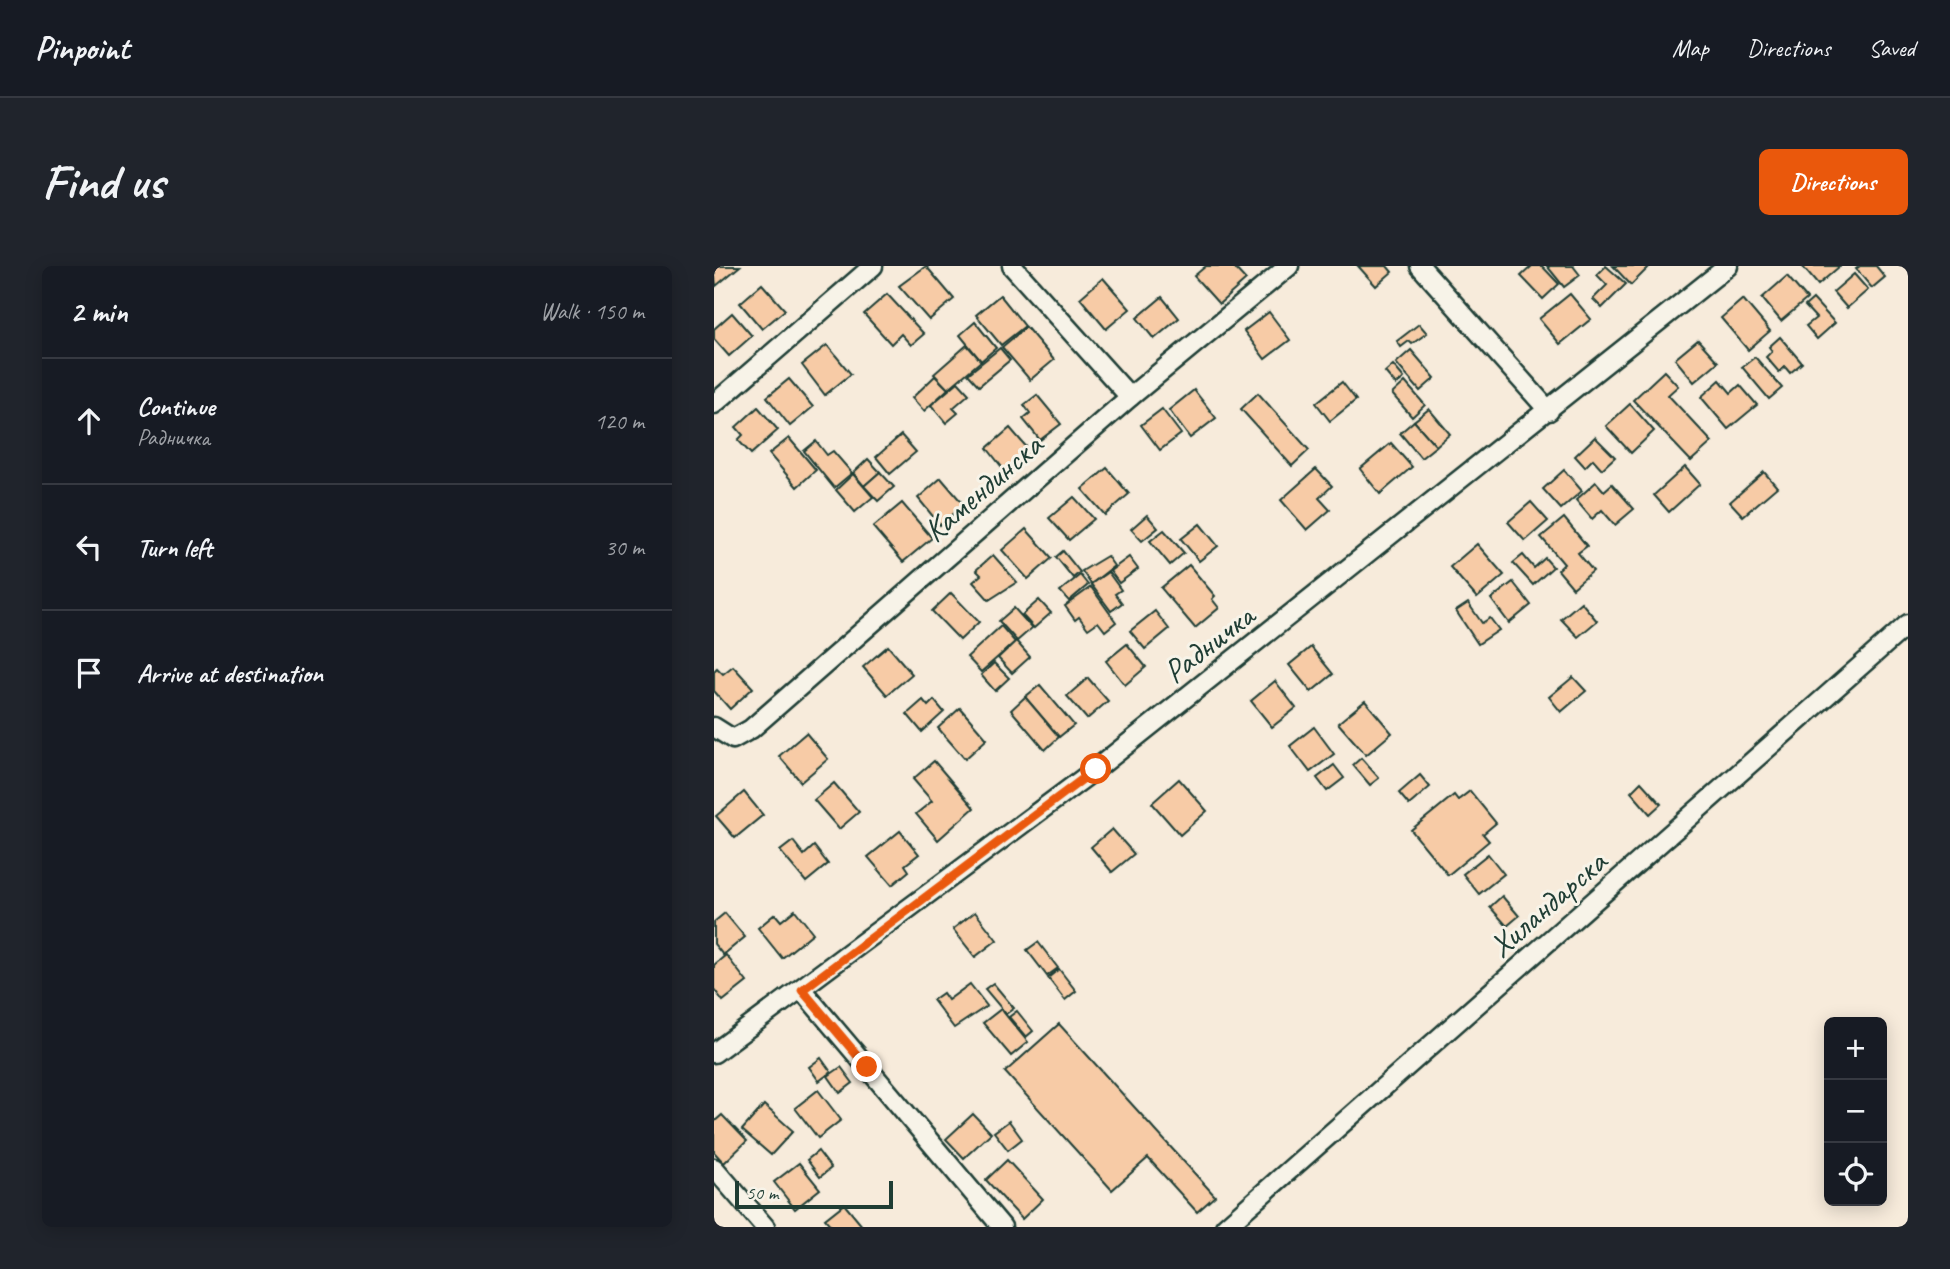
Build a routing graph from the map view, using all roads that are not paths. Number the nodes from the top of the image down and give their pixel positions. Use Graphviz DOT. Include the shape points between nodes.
graph roads {
  1 [pos="873,266"];
  2 [pos="1012,266"];
  3 [pos="1420,266"];
  4 [pos="1728,266"];
  5 [pos="1278,269"];
  6 [pos="1130,397"];
  7 [pos="714,404"];
  8 [pos="1549,411"];
  9 [pos="1908,624"];
  10 [pos="714,727"];
  11 [pos="802,990"];
  12 [pos="714,1053"];
  13 [pos="714,1168"];
  14 [pos="765,1227"];
  15 [pos="1002,1227"];
  16 [pos="1225,1227"];
  1 -- 7 [label="street"];
  2 -- 6 [label="street"];
  3 -- 8 [label="street"];
  4 -- 8 [label="street, Радничка"];
  5 -- 6 [label="street, Камендинска"];
  6 -- 10 [label="street, Камендинска" via="751,729 733,738"];
  8 -- 11 [label="street, Радничка" via="1096,769"];
  9 -- 16 [label="street, Хиландарска"];
  11 -- 12 [label="street, Радничка"];
  11 -- 15 [label="street"];
  13 -- 14 [label="street"];
}
